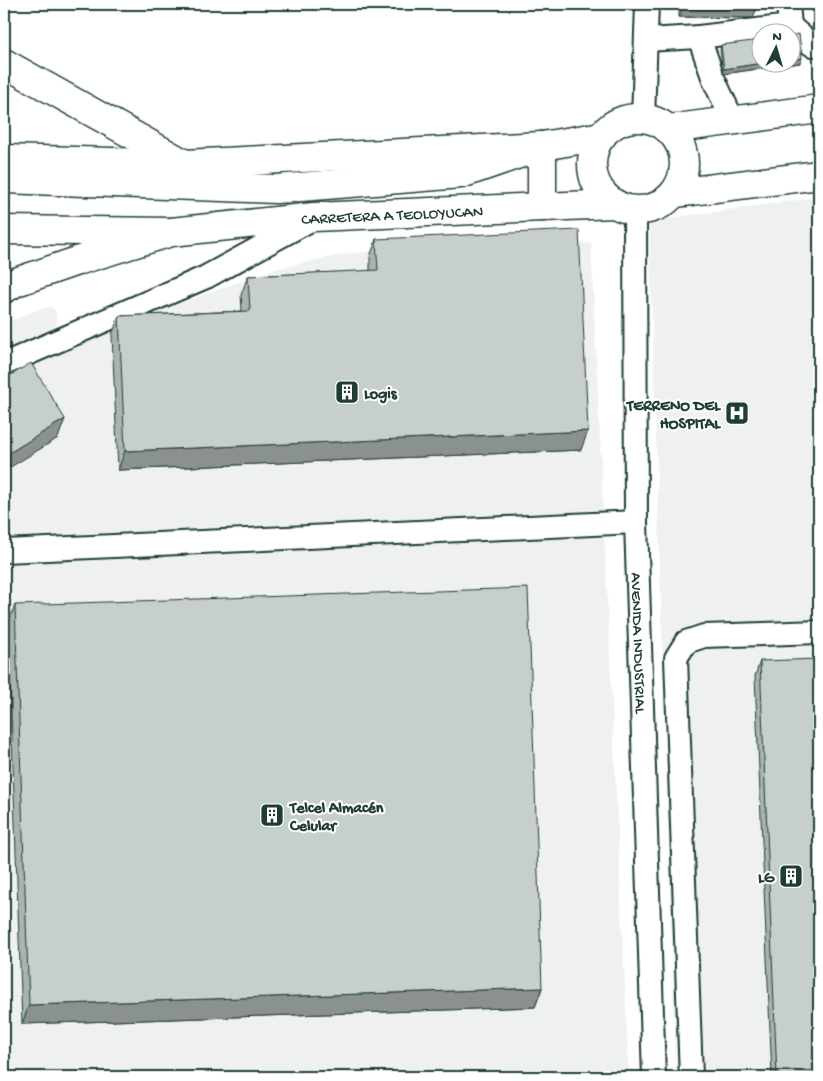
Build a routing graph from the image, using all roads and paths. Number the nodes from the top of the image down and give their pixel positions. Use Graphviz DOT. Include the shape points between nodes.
graph roads {
  1 [pos="647,4"];
  2 [pos="788,4"];
  3 [pos="790,22"];
  4 [pos="750,31"];
  5 [pos="800,35"];
  6 [pos="699,37"];
  7 [pos="646,40"];
  8 [pos="819,44"];
  9 [pos="4,63"];
  10 [pos="819,109"];
  11 [pos="644,119"];
  12 [pos="733,121"];
  13 [pos="668,130"];
  14 [pos="602,136"];
  15 [pos="542,146"];
  16 [pos="4,159"];
  17 [pos="186,164"];
  18 [pos="819,175"];
  19 [pos="4,179"];
  20 [pos="675,194"];
  21 [pos="542,206"];
  22 [pos="625,207"];
  23 [pos="314,217"];
  24 [pos="4,230"];
  25 [pos="171,232"];
  26 [pos="4,289"];
  27 [pos="4,364"];
  28 [pos="636,522"];
  29 [pos="4,551"];
  30 [pos="819,632"];
  31 [pos="653,1077"];
  32 [pos="691,1077"];
  1 -- 7 [label="street"];
  2 -- 3 [label="street"];
  4 -- 6 [label="street"];
  5 -- 8 [label="street" via="812,45"];
  6 -- 7 [label="street"];
  6 -- 12 [label="street"];
  7 -- 11 [label="street"];
  9 -- 17 [label="main road"];
  10 -- 12 [label="main road"];
  11 -- 13 [label="main road" via="657,122"];
  11 -- 14 [label="main road" via="628,119 613,125"];
  12 -- 13 [label="main road"];
  13 -- 20 [label="main road" via="678,140 685,167"];
  14 -- 15 [label="main road"];
  14 -- 22 [label="main road" via="595,147 592,169 599,189"];
  15 -- 17 [label="main road"];
  15 -- 19 [label="main road" via="461,174 276,189"];
  15 -- 21 [label="main road"];
  16 -- 17 [label="main road"];
  18 -- 20 [label="main road"];
  20 -- 22 [label="main road" via="650,209"];
  21 -- 22 [label="main road, CARRETERA A TEOLOYUCAN"];
  21 -- 23 [label="main road, CARRETERA A TEOLOYUCAN"];
  22 -- 28 [label="street, AVENIDA INDUSTRIAL"];
  23 -- 25 [label="main road, CARRETERA A TEOLOYUCAN"];
  23 -- 27 [label="street" via="206,277"];
  24 -- 25 [label="main road"];
  25 -- 26 [label="main road" via="77,261"];
  28 -- 29 [label="street"];
  28 -- 31 [label="street, AVENIDA INDUSTRIAL"];
  30 -- 32 [label="street" via="704,636 686,642 676,658"];
}
